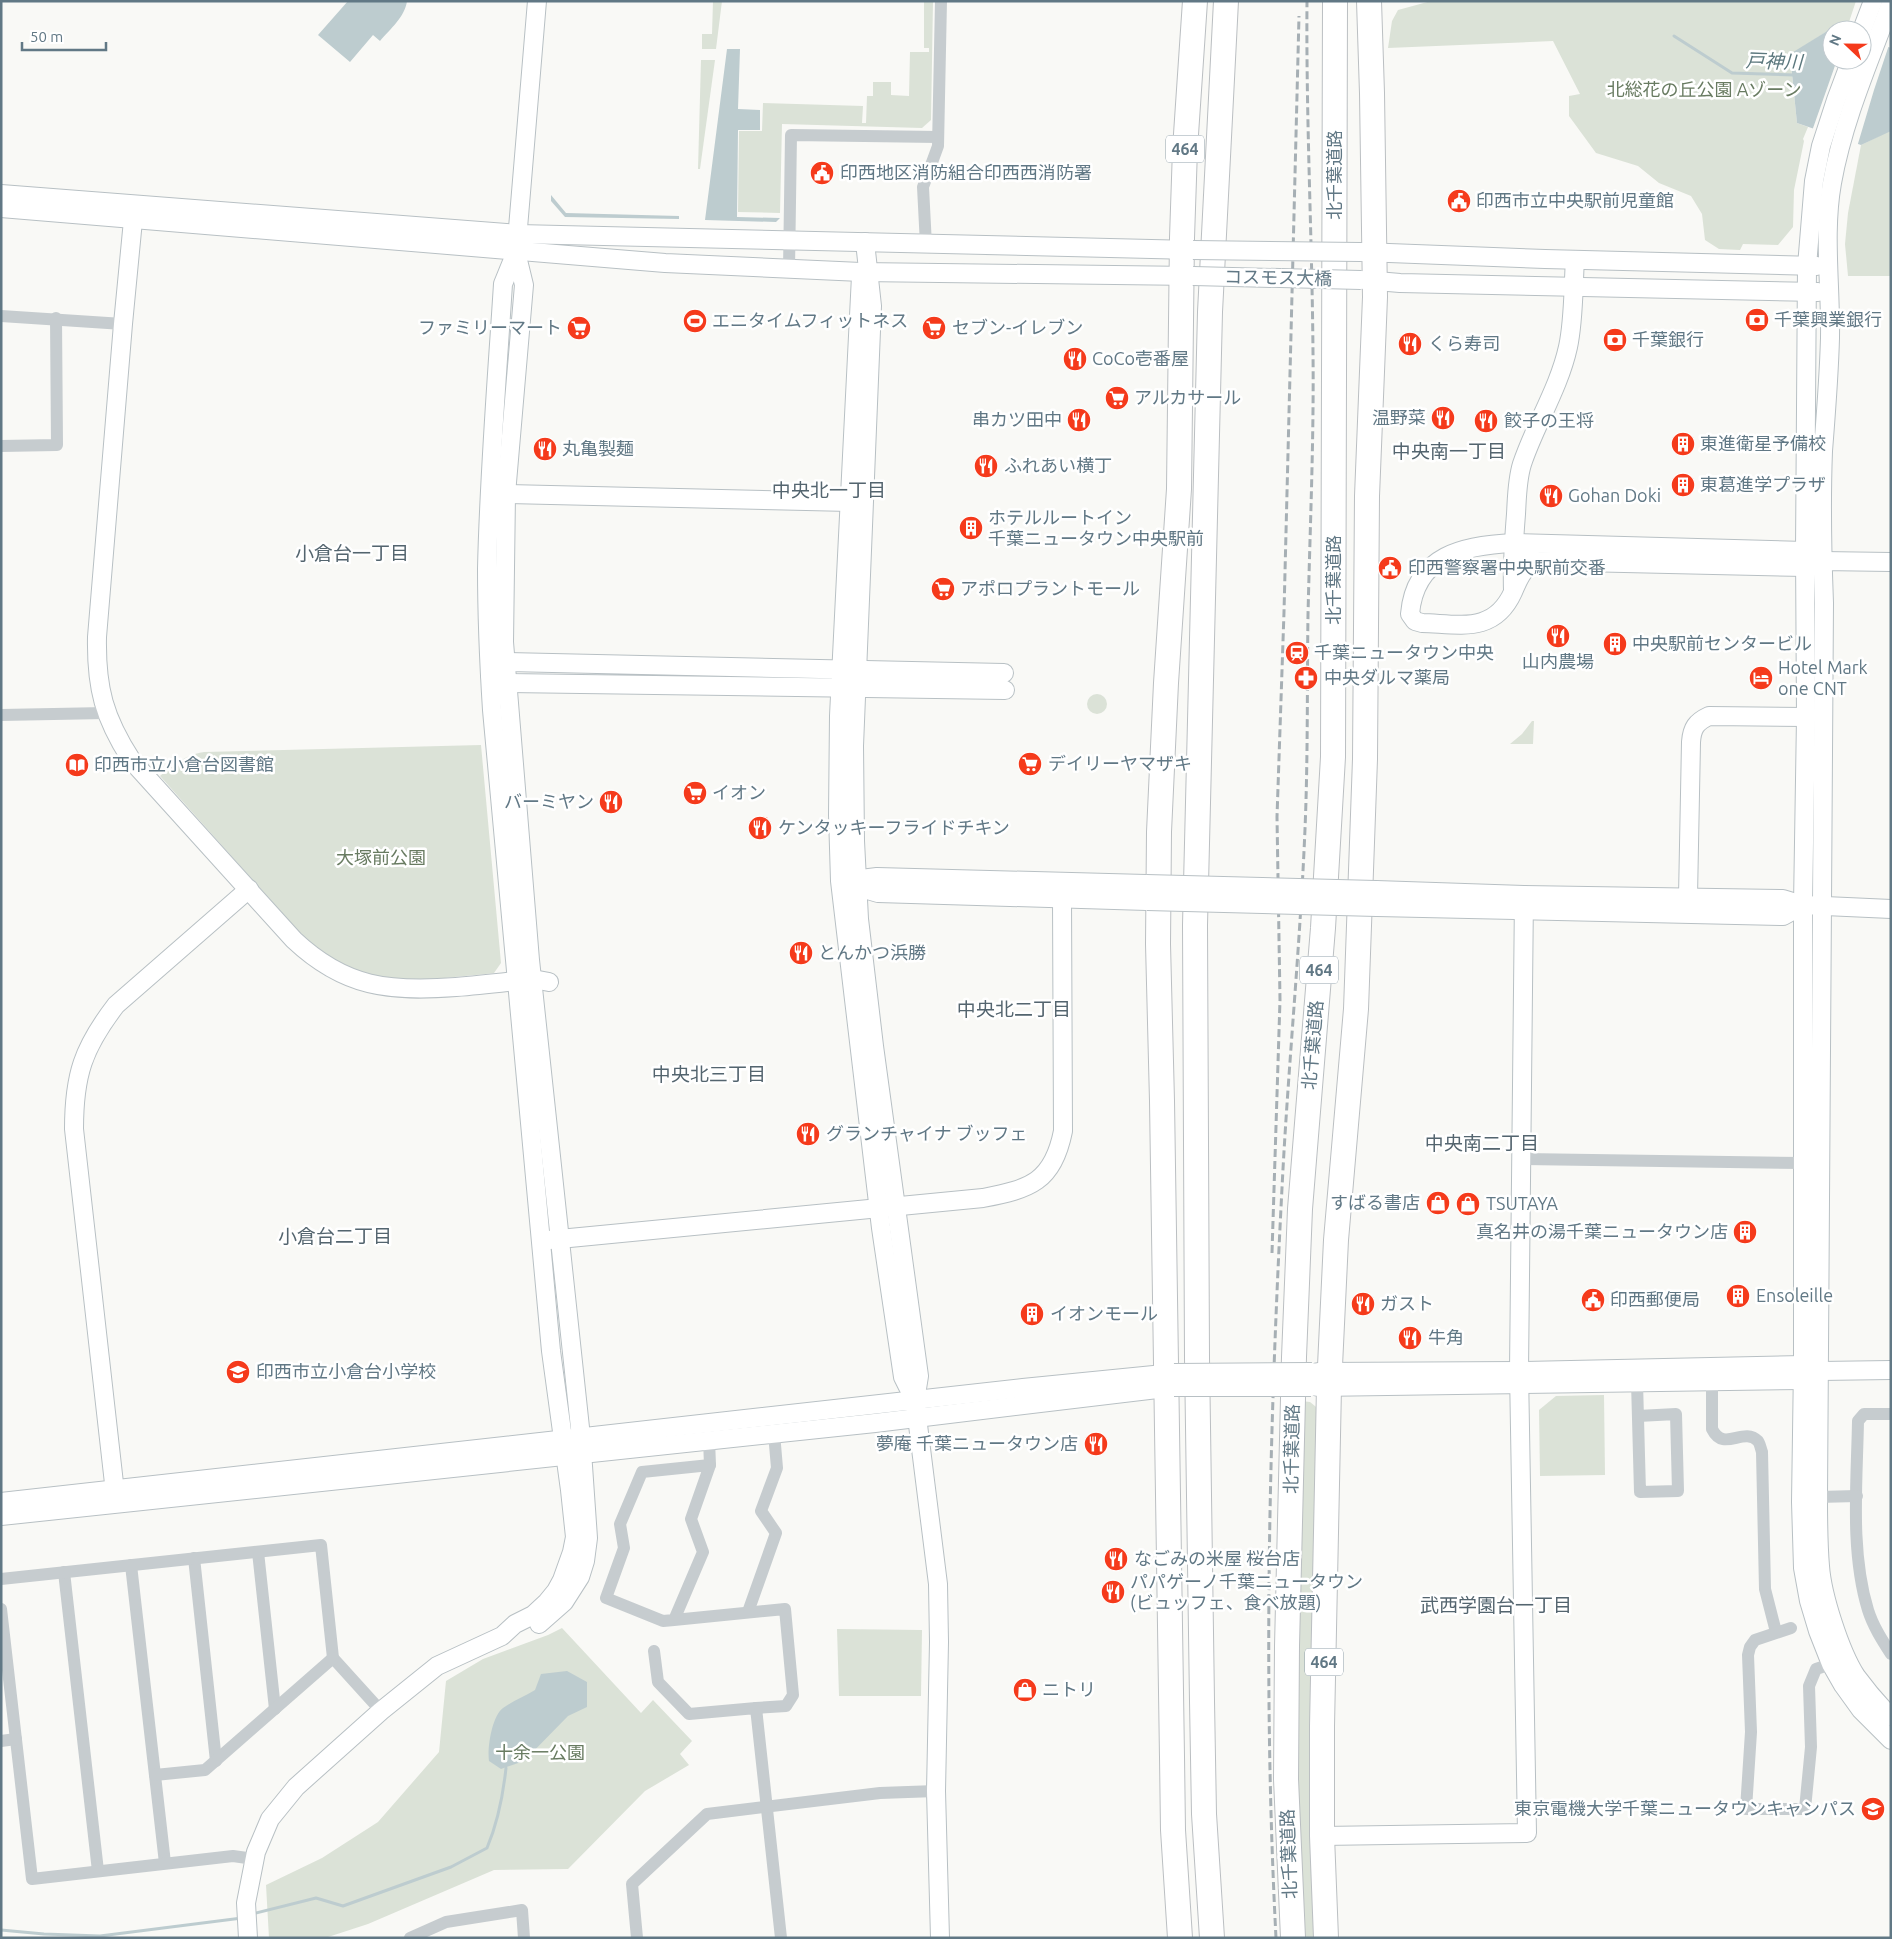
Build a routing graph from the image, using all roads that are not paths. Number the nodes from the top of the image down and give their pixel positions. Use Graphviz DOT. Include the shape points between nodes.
graph roads {
  1 [pos="537,1"];
  2 [pos="941,1"];
  3 [pos="1180,1"];
  4 [pos="1195,1"];
  5 [pos="1226,1"];
  6 [pos="1335,1"];
  7 [pos="1369,1"];
  8 [pos="1873,1"];
  9 [pos="1891,3"];
  10 [pos="1866,20"];
  11 [pos="1847,70"];
  12 [pos="938,136"];
  13 [pos="1185,150"];
  14 [pos="1,194"];
  15 [pos="1,208"];
  16 [pos="134,213"];
  17 [pos="518,234"];
  18 [pos="789,240"];
  19 [pos="865,242"];
  20 [pos="926,245"];
  21 [pos="1187,250"];
  22 [pos="516,252"];
  23 [pos="1368,252"];
  24 [pos="1575,260"];
  25 [pos="1807,266"];
  26 [pos="1828,266"];
  27 [pos="788,269"];
  28 [pos="864,272"];
  29 [pos="1187,276"];
  30 [pos="1368,281"];
  31 [pos="1574,286"];
  32 [pos="1806,292"];
  33 [pos="1829,292"];
  34 [pos="1,316"];
  35 [pos="56,318"];
  36 [pos="123,324"];
  37 [pos="1,446"];
  38 [pos="506,494"];
  39 [pos="850,502"];
  40 [pos="1514,543"];
  41 [pos="1805,559"];
  42 [pos="1822,560"];
  43 [pos="1535,561"];
  44 [pos="1891,562"];
  45 [pos="1514,591"];
  46 [pos="505,662"];
  47 [pos="849,670"];
  48 [pos="490,675"];
  49 [pos="506,683"];
  50 [pos="849,688"];
  51 [pos="106,713"];
  52 [pos="1,715"];
  53 [pos="1806,717"];
  54 [pos="852,882"];
  55 [pos="248,888"];
  56 [pos="1147,892"];
  57 [pos="1688,897"];
  58 [pos="1062,899"];
  59 [pos="1524,902"];
  60 [pos="1803,905"];
  61 [pos="1822,906"];
  62 [pos="1891,909"];
  63 [pos="537,978"];
  64 [pos="1521,1159"];
  65 [pos="1802,1163"];
  66 [pos="896,1206"];
  67 [pos="878,1208"];
  68 [pos="561,1238"];
  69 [pos="541,1240"];
  70 [pos="1891,1370"];
  71 [pos="1809,1372"];
  72 [pos="1520,1378"];
  73 [pos="1320,1379"];
  74 [pos="1170,1380"];
  75 [pos="1712,1380"];
  76 [pos="1637,1382"];
  77 [pos="916,1409"];
  78 [pos="1891,1414"];
  79 [pos="1638,1416"];
  80 [pos="774,1433"];
  81 [pos="708,1440"];
  82 [pos="573,1446"];
  83 [pos="710,1465"];
  84 [pos="116,1496"];
  85 [pos="1857,1496"];
  86 [pos="1818,1497"];
  87 [pos="1,1502"];
  88 [pos="1,1516"];
  89 [pos="258,1552"];
  90 [pos="194,1558"];
  91 [pos="131,1565"];
  92 [pos="64,1572"];
  93 [pos="1,1579"];
  94 [pos="1,1609"];
  95 [pos="748,1612"];
  96 [pos="674,1620"];
  97 [pos="1791,1628"];
  98 [pos="1776,1632"];
  99 [pos="654,1651"];
  100 [pos="1891,1654"];
  101 [pos="333,1658"];
  102 [pos="1831,1664"];
  103 [pos="756,1708"];
  104 [pos="275,1709"];
  105 [pos="381,1711"];
  106 [pos="1891,1717"];
  107 [pos="16,1739"];
  108 [pos="1891,1740"];
  109 [pos="1,1741"];
  110 [pos="216,1761"];
  111 [pos="155,1775"];
  112 [pos="936,1790"];
  113 [pos="768,1806"];
  114 [pos="1322,1836"];
  115 [pos="254,1859"];
  116 [pos="165,1864"];
  117 [pos="98,1871"];
  118 [pos="248,1938"];
  119 [pos="410,1938"];
  120 [pos="524,1938"];
  121 [pos="637,1938"];
  122 [pos="781,1938"];
  123 [pos="940,1938"];
  124 [pos="1180,1938"];
  125 [pos="1212,1938"];
  126 [pos="1293,1938"];
  127 [pos="1326,1938"];
  1 -- 17 [label="street"];
  2 -- 12 [label="street"];
  3 -- 13 [label="highway"];
  4 -- 13 [label="highway, 464"];
  5 -- 125 [label="highway, 464" via="1210,312 1195,925 1202,1701 1204,1814"];
  6 -- 126 [label="highway, 北千葉道路 / 464" via="1333,757 1300,1209 1294,1357 1286,1719"];
  7 -- 23 [label="highway, 北千葉道路 / 464"];
  8 -- 10 [label="street"];
  9 -- 26 [label="street" via="1839,151 1827,233"];
  11 -- 25 [label="street" via="1821,146 1814,181"];
  12 -- 18 [label="street" via="791,134"];
  12 -- 20 [label="street" via="936,155 923,187"];
  13 -- 21 [label="highway, 464"];
  14 -- 16 [label="street"];
  15 -- 16 [label="street"];
  16 -- 17 [label="street, コスモス大橋"];
  16 -- 22 [label="street, コスモス大橋"];
  16 -- 36 [label="street"];
  17 -- 18 [label="street, コスモス大橋"];
  17 -- 22 [label="street"];
  18 -- 19 [label="street, コスモス大橋"];
  18 -- 27 [label="street"];
  19 -- 20 [label="street, コスモス大橋"];
  19 -- 28 [label="street"];
  20 -- 21 [label="street, コスモス大橋"];
  21 -- 23 [label="street, コスモス大橋, bridge"];
  21 -- 29 [label="highway, 464"];
  22 -- 27 [label="street, コスモス大橋"];
  22 -- 38 [label="street" via="524,285"];
  22 -- 48 [label="street" via="504,284 490,491"];
  23 -- 24 [label="street, コスモス大橋"];
  23 -- 30 [label="highway, 北千葉道路 / 464"];
  24 -- 25 [label="street, コスモス大橋"];
  24 -- 31 [label="street"];
  25 -- 26 [label="street, コスモス大橋"];
  25 -- 32 [label="street"];
  26 -- 33 [label="street"];
  27 -- 28 [label="street, コスモス大橋"];
  28 -- 29 [label="street, コスモス大橋"];
  28 -- 39 [label="street"];
  28 -- 47 [label="street" via="872,306"];
  29 -- 30 [label="street, コスモス大橋, bridge"];
  29 -- 74 [label="highway, 464" via="1179,489 1159,840 1158,944"];
  30 -- 31 [label="street, コスモス大橋"];
  30 -- 73 [label="highway, 北千葉道路 / 464" via="1366,702 1356,1009"];
  31 -- 32 [label="street, コスモス大橋"];
  31 -- 40 [label="street" via="1568,348 1521,467"];
  32 -- 33 [label="street, コスモス大橋"];
  32 -- 41 [label="street"];
  33 -- 42 [label="street"];
  34 -- 35 [label="street"];
  35 -- 36 [label="street"];
  35 -- 37 [label="street" via="56,445"];
  36 -- 51 [label="street" via="97,637 98,678"];
  38 -- 39 [label="street"];
  38 -- 46 [label="street"];
  39 -- 47 [label="street"];
  40 -- 41 [label="street"];
  40 -- 43 [label="street" via="1522,556"];
  40 -- 45 [label="street"];
  40 -- 45 [label="street" via="1467,548 1441,560 1427,571 1416,587 1410,614 1422,624 1478,624 1499,614"];
  41 -- 42 [label="street"];
  41 -- 43 [label="street"];
  41 -- 53 [label="street"];
  42 -- 44 [label="street"];
  42 -- 61 [label="street"];
  43 -- 45 [label="street" via="1519,577"];
  46 -- 47 [label="street"];
  46 -- 48 [label="street"];
  46 -- 49 [label="street"];
  47 -- 50 [label="street"];
  47 -- 50 [label="street" via="1005,682"];
  48 -- 49 [label="street"];
  48 -- 63 [label="street"];
  49 -- 50 [label="street"];
  49 -- 63 [label="street"];
  50 -- 54 [label="street" via="838,815"];
  51 -- 52 [label="street"];
  51 -- 55 [label="street" via="132,761"];
  53 -- 57 [label="street" via="1708,716 1696,724 1691,742"];
  53 -- 60 [label="street"];
  54 -- 56 [label="street" via="877,877"];
  54 -- 58 [label="street" via="878,893"];
  54 -- 66 [label="street"];
  54 -- 67 [label="street"];
  55 -- 63 [label="street" via="306,951 328,967 361,982 420,990"];
  55 -- 84 [label="street" via="116,1005 88,1049 74,1096 74,1129"];
  56 -- 58 [label="street"];
  56 -- 59 [label="street, bridge"];
  57 -- 59 [label="street"];
  57 -- 60 [label="street" via="1783,899"];
  58 -- 66 [label="street" via="1063,1131 1060,1149 1052,1165 1030,1185 1010,1193"];
  59 -- 60 [label="street" via="1783,916"];
  59 -- 64 [label="street"];
  60 -- 61 [label="street"];
  60 -- 65 [label="street"];
  61 -- 62 [label="street"];
  61 -- 71 [label="street"];
  63 -- 68 [label="street"];
  63 -- 69 [label="street"];
  64 -- 65 [label="street"];
  64 -- 72 [label="street"];
  65 -- 71 [label="street"];
  66 -- 67 [label="street"];
  66 -- 77 [label="street" via="920,1376"];
  67 -- 68 [label="street"];
  67 -- 77 [label="street" via="904,1376"];
  68 -- 69 [label="street"];
  68 -- 82 [label="street"];
  69 -- 82 [label="street" via="551,1351"];
  70 -- 71 [label="street"];
  71 -- 72 [label="street"];
  71 -- 75 [label="street"];
  71 -- 86 [label="street"];
  71 -- 102 [label="street" via="1801,1502 1803,1568 1809,1601"];
  72 -- 73 [label="street"];
  72 -- 76 [label="street"];
  72 -- 114 [label="street" via="1527,1833"];
  73 -- 74 [label="street, bridge"];
  73 -- 114 [label="highway, 北千葉道路 / 464"];
  74 -- 77 [label="street" via="1023,1388"];
  74 -- 124 [label="highway, 464" via="1173,1830"];
  75 -- 76 [label="street"];
  75 -- 98 [label="street" via="1712,1429 1716,1436 1722,1440 1748,1436 1758,1441 1762,1452 1765,1589"];
  76 -- 79 [label="street"];
  77 -- 80 [label="street"];
  77 -- 82 [label="street"];
  77 -- 112 [label="street" via="938,1584"];
  78 -- 85 [label="street" via="1864,1414 1858,1421"];
  79 -- 79 [label="street" via="1640,1492 1678,1491 1676,1414"];
  80 -- 81 [label="street"];
  80 -- 95 [label="street" via="777,1468 761,1511 776,1532"];
  81 -- 82 [label="street"];
  81 -- 83 [label="street"];
  82 -- 84 [label="street"];
  82 -- 105 [label="street" via="588,1538 580,1578 564,1602 539,1623 437,1666"];
  83 -- 96 [label="street" via="691,1519 703,1552"];
  83 -- 96 [label="street" via="642,1472 620,1524 624,1548 606,1598 663,1621"];
  84 -- 87 [label="street"];
  84 -- 88 [label="street"];
  85 -- 86 [label="street"];
  85 -- 100 [label="street" via="1861,1580 1868,1610"];
  86 -- 106 [label="street" via="1820,1568 1825,1597 1846,1656 1872,1697"];
  89 -- 90 [label="street"];
  89 -- 101 [label="street" via="321,1545"];
  89 -- 104 [label="street"];
  90 -- 91 [label="street"];
  90 -- 110 [label="street"];
  91 -- 92 [label="street"];
  91 -- 111 [label="street"];
  92 -- 93 [label="street"];
  92 -- 117 [label="street"];
  94 -- 107 [label="street"];
  95 -- 96 [label="street"];
  95 -- 103 [label="street" via="785,1608 793,1695 786,1706"];
  97 -- 98 [label="street"];
  98 -- 102 [label="street" via="1755,1640 1748,1655 1750,1732 1746,1809 1806,1809 1811,1747 1809,1686 1816,1669"];
  99 -- 103 [label="street" via="658,1682 689,1714"];
  101 -- 104 [label="street"];
  101 -- 105 [label="street"];
  102 -- 108 [label="street" via="1861,1710"];
  103 -- 113 [label="street"];
  104 -- 110 [label="street"];
  105 -- 115 [label="street" via="296,1787 270,1819"];
  107 -- 109 [label="street"];
  107 -- 117 [label="street" via="32,1879"];
  110 -- 111 [label="street" via="204,1770"];
  111 -- 116 [label="street"];
  112 -- 113 [label="street"];
  112 -- 123 [label="street"];
  113 -- 121 [label="street" via="707,1814 632,1884"];
  113 -- 122 [label="street"];
  114 -- 127 [label="highway, 北千葉道路 / 464"];
  115 -- 116 [label="street" via="233,1856"];
  115 -- 118 [label="street" via="246,1903"];
  116 -- 117 [label="street"];
  119 -- 120 [label="street" via="446,1922 522,1910"];
}
